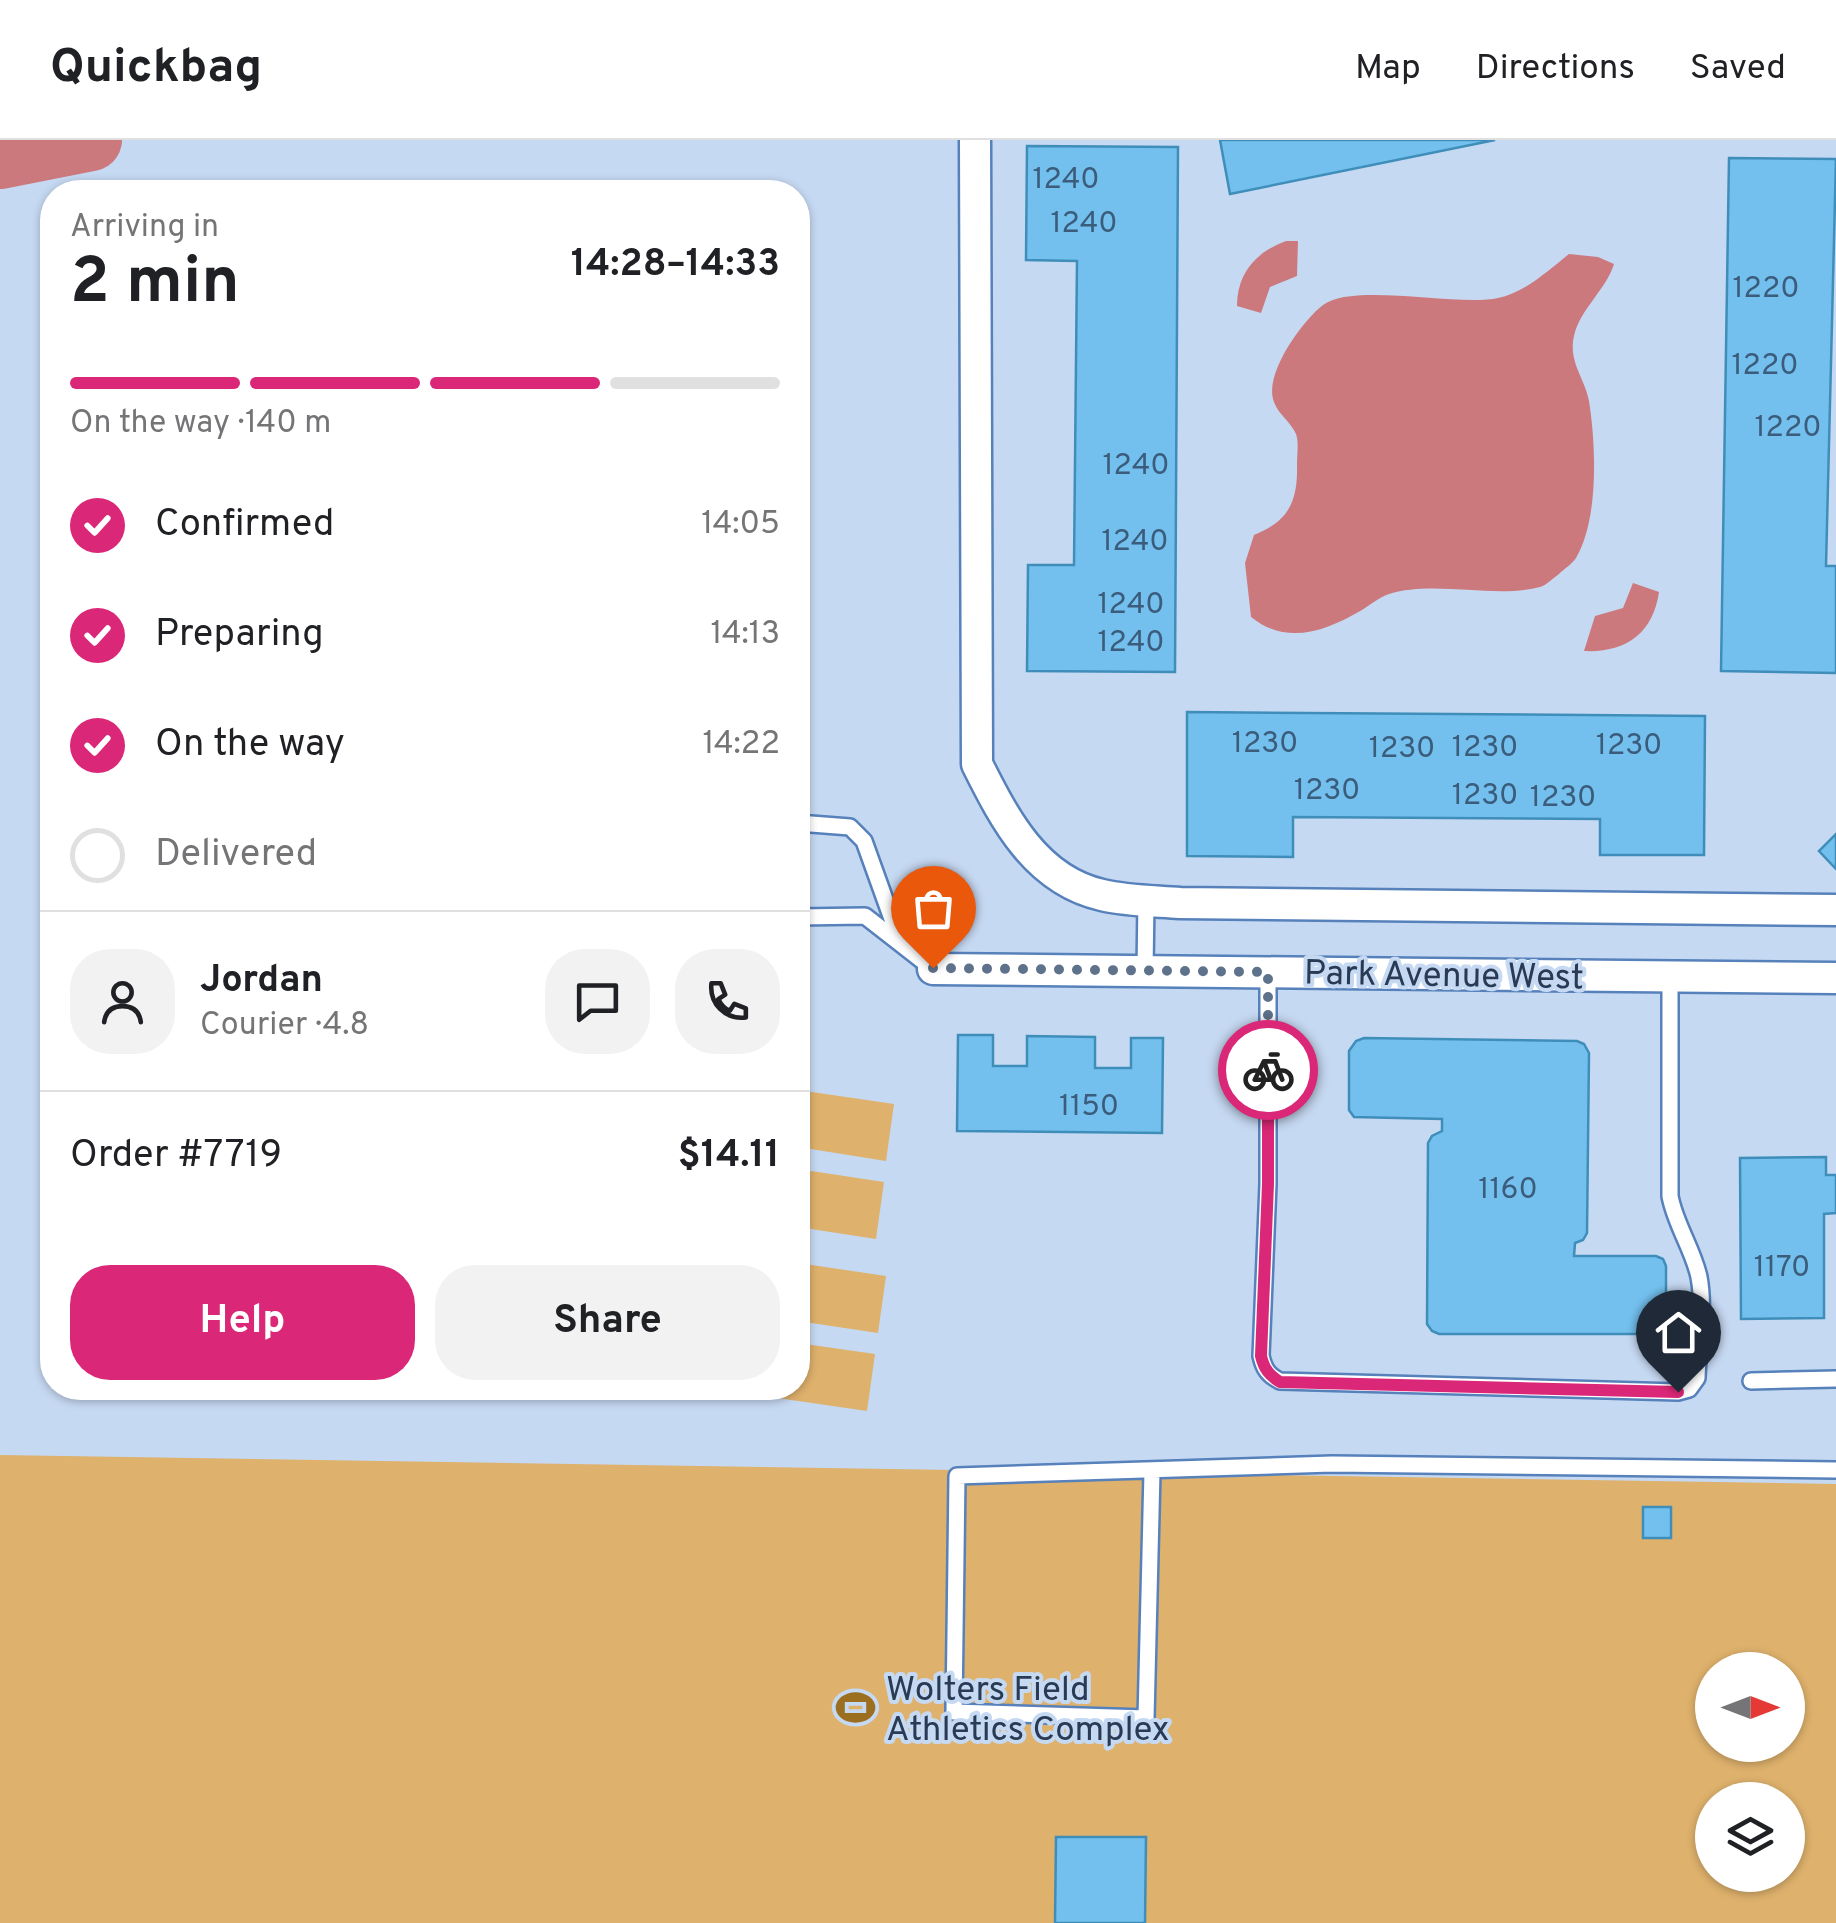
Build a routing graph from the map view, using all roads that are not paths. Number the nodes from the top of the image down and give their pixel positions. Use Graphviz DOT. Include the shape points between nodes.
graph roads {
  1 [pos="975,140"];
  2 [pos="810,824"];
  3 [pos="1146,900"];
  4 [pos="1836,910"];
  5 [pos="810,916"];
  6 [pos="902,944"];
  7 [pos="933,968"];
  8 [pos="1145,971"];
  9 [pos="1268,972"];
  10 [pos="1670,976"];
  11 [pos="1836,978"];
  12 [pos="1836,1379"];
  13 [pos="1751,1380"];
  14 [pos="1836,1470"];
  15 [pos="1152,1472"];
  1 -- 3 [label="street" via="978,764 1008,824 1048,870 1100,895"];
  2 -- 6 [label="lane" via="850,826 864,841"];
  3 -- 4 [label="street"];
  3 -- 8 [label="lane"];
  5 -- 6 [label="lane" via="865,916"];
  6 -- 7 [label="lane"];
  7 -- 8 [label="street, Park Avenue West"];
  8 -- 9 [label="street, Park Avenue West"];
  9 -- 10 [label="street, Park Avenue West"];
  9 -- 10 [label="lane" via="1261,1356 1271,1376 1280,1382 1678,1392 1697,1378 1701,1298 1670,1196"];
  10 -- 11 [label="street, Park Avenue West"];
  12 -- 13 [label="lane"];
  14 -- 15 [label="lane" via="1332,1464"];
  15 -- 15 [label="lane" via="957,1476 954,1712 1146,1718"];
}
